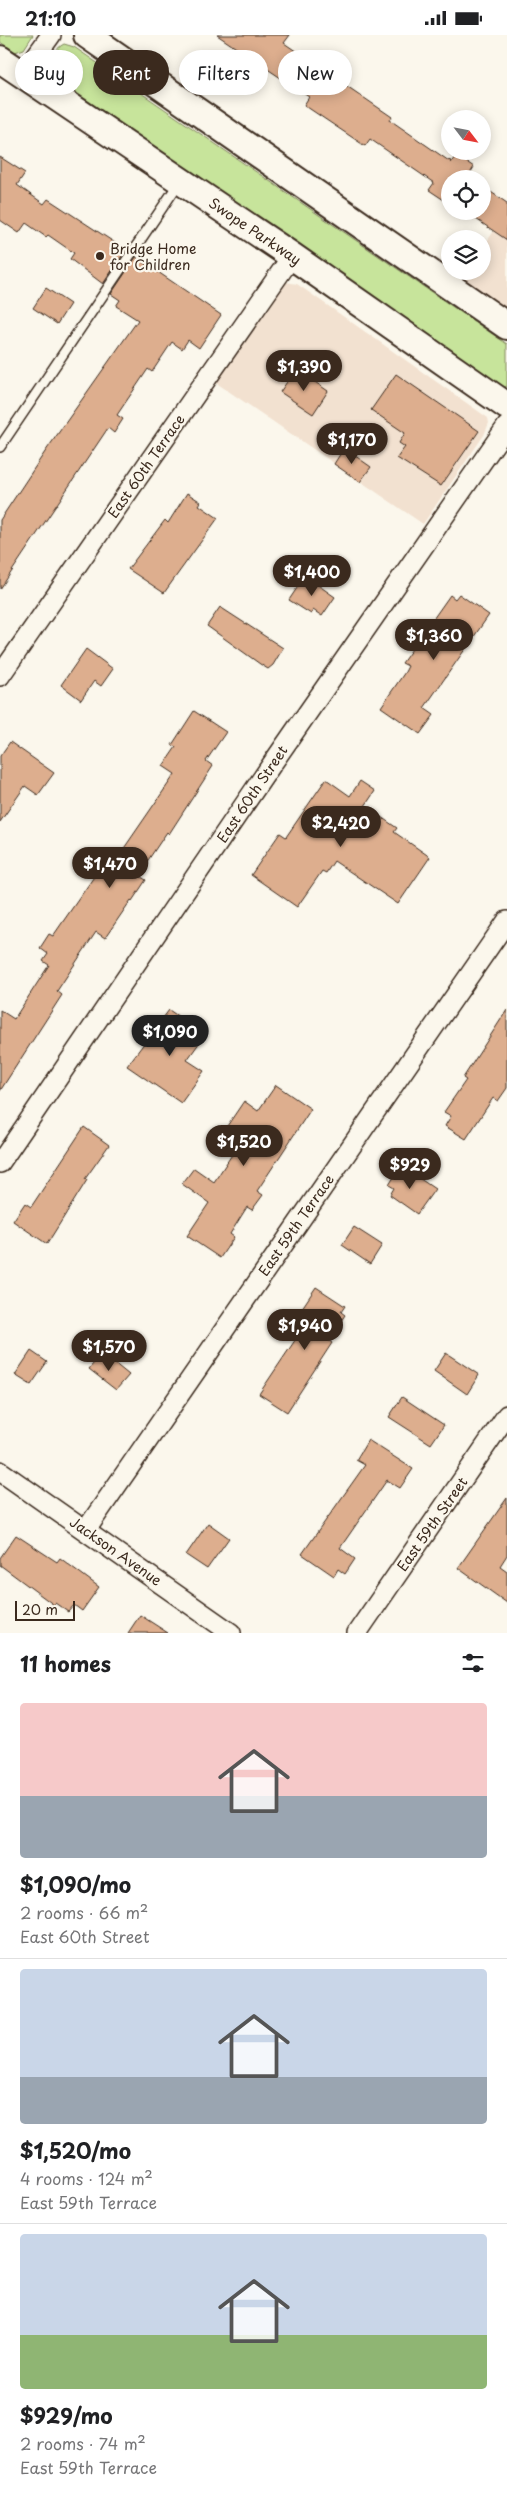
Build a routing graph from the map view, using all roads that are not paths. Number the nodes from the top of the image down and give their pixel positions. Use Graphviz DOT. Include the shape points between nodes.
graph roads {
  1 [pos="51,35"];
  2 [pos="87,35"];
  3 [pos="40,50"];
  4 [pos="0,59"];
  5 [pos="15,69"];
  6 [pos="54,95"];
  7 [pos="181,181"];
  8 [pos="292,256"];
  9 [pos="507,326"];
  10 [pos="507,406"];
  11 [pos="507,426"];
  12 [pos="0,447"];
  13 [pos="0,677"];
  14 [pos="507,921"];
  15 [pos="0,1163"];
  16 [pos="507,1415"];
  17 [pos="0,1471"];
  18 [pos="86,1530"];
  19 [pos="231,1633"];
  20 [pos="357,1633"];
  1 -- 3 [label="street"];
  2 -- 9 [label="main road"];
  4 -- 5 [label="main road, Swope Parkway"];
  6 -- 7 [label="main road, Swope Parkway"];
  7 -- 8 [label="main road, Swope Parkway"];
  7 -- 12 [label="lane"];
  8 -- 10 [label="main road, Swope Parkway"];
  8 -- 13 [label="street, East 60th Terrace"];
  11 -- 15 [label="street, East 60th Street"];
  14 -- 18 [label="street, East 59th Terrace"];
  16 -- 20 [label="street, East 59th Street"];
  17 -- 18 [label="street, Jackson Avenue"];
  18 -- 19 [label="street, Jackson Avenue"];
}
